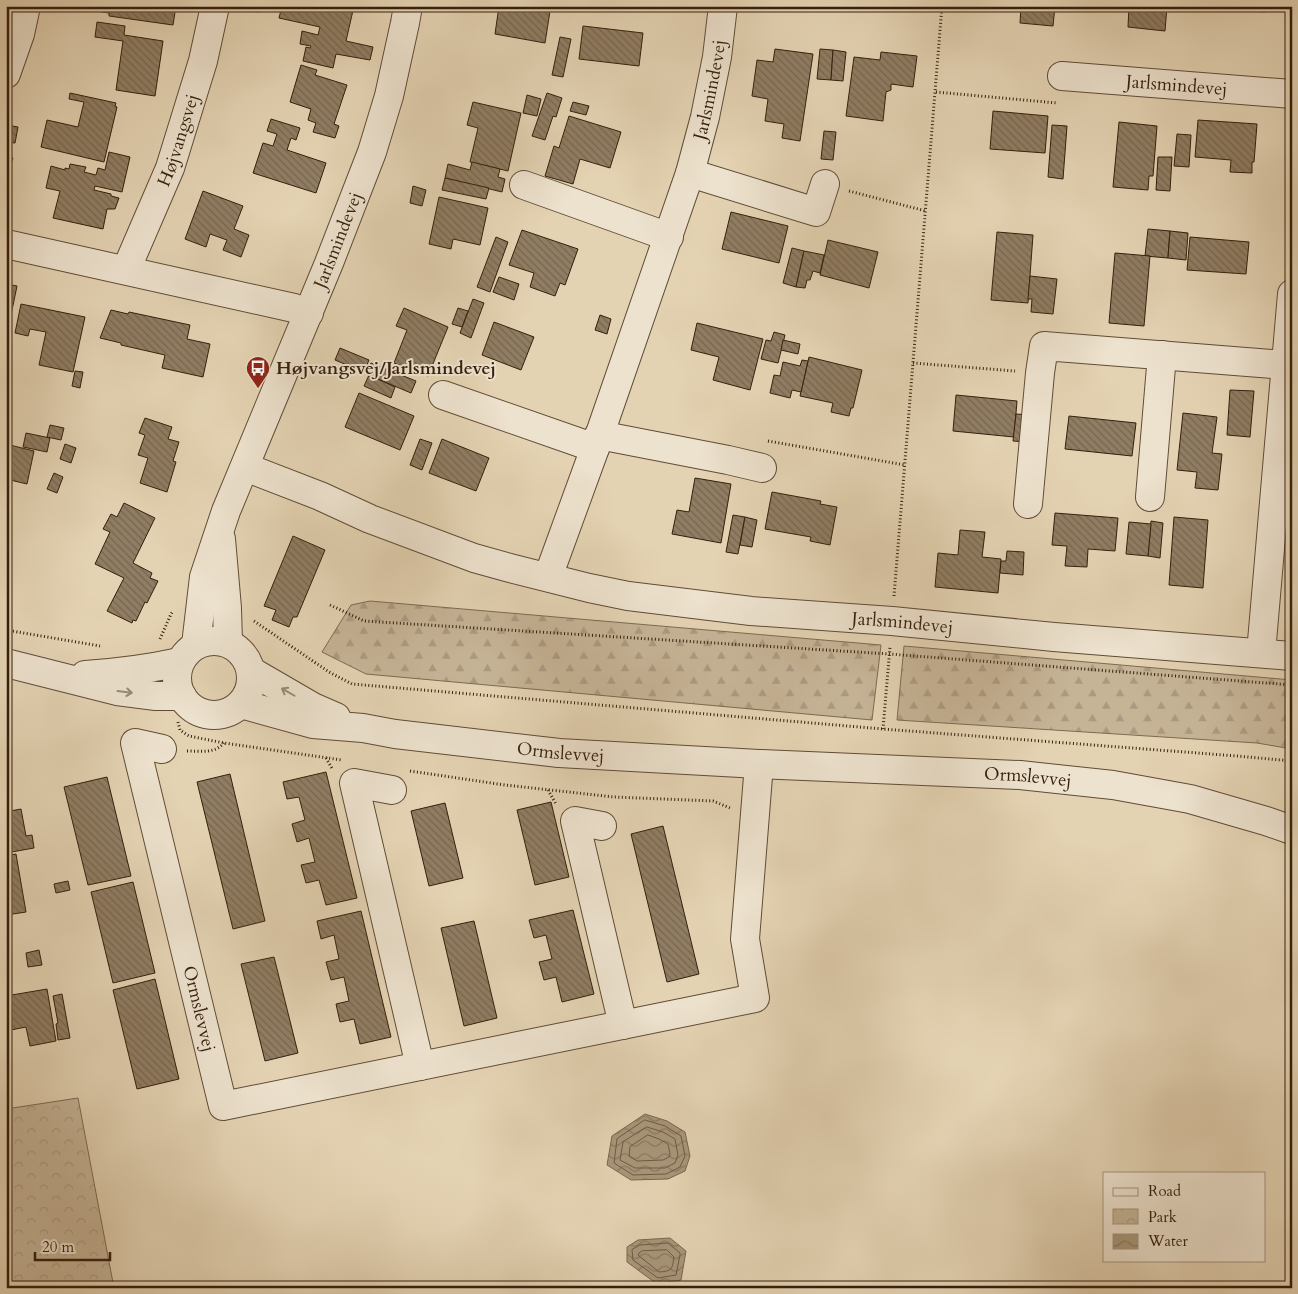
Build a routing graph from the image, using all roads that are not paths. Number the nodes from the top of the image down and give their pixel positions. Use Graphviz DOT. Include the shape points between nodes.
graph roads {
  1 [pos="26,6"];
  2 [pos="215,6"];
  3 [pos="408,6"];
  4 [pos="723,6"];
  5 [pos="6,74"];
  6 [pos="1062,76"];
  7 [pos="1292,94"];
  8 [pos="690,173"];
  9 [pos="825,184"];
  10 [pos="524,185"];
  11 [pos="669,237"];
  12 [pos="6,244"];
  13 [pos="126,270"];
  14 [pos="1292,294"];
  15 [pos="308,313"];
  16 [pos="1162,355"];
  17 [pos="1285,365"];
  18 [pos="443,395"];
  19 [pos="597,442"];
  20 [pos="245,468"];
  21 [pos="762,468"];
  22 [pos="1150,497"];
  23 [pos="1028,504"];
  24 [pos="548,577"];
  25 [pos="214,608"];
  26 [pos="228,643"];
  27 [pos="1261,653"];
  28 [pos="188,654"];
  29 [pos="1292,656"];
  30 [pos="6,663"];
  31 [pos="251,671"];
  32 [pos="61,676"];
  33 [pos="182,696"];
  34 [pos="241,704"];
  35 [pos="363,728"];
  36 [pos="162,750"];
  37 [pos="759,764"];
  38 [pos="392,790"];
  39 [pos="602,826"];
  40 [pos="1292,830"];
  41 [pos="623,1025"];
  42 [pos="420,1066"];
  1 -- 5 [label="street"];
  2 -- 13 [label="street, Højvangsvej" via="203,61 170,168"];
  3 -- 15 [label="street, Jarlsmindevej" via="389,96 372,152"];
  4 -- 8 [label="street, Jarlsmindevej" via="718,57"];
  6 -- 7 [label="street, Jarlsmindevej"];
  8 -- 9 [label="street" via="816,212"];
  8 -- 11 [label="street, Jarlsmindevej"];
  10 -- 11 [label="street"];
  11 -- 19 [label="street, Jarlsmindevej"];
  12 -- 13 [label="street"];
  13 -- 15 [label="street"];
  14 -- 17 [label="street"];
  15 -- 20 [label="street, Jarlsmindevej"];
  16 -- 17 [label="street"];
  16 -- 22 [label="street"];
  16 -- 23 [label="street" via="1044,346"];
  17 -- 27 [label="street"];
  18 -- 19 [label="street"];
  19 -- 21 [label="street" via="728,460"];
  19 -- 24 [label="street, Jarlsmindevej"];
  20 -- 24 [label="street, Jarlsmindevej" via="474,558"];
  20 -- 25 [label="street, Jarlsmindevej" via="220,530"];
  24 -- 27 [label="street, Jarlsmindevej" via="628,596 752,611"];
  25 -- 26 [label="street, Jarlsmindevej"];
  25 -- 28 [label="street, Jarlsmindevej"];
  26 -- 28 [label="street" via="206,641"];
  26 -- 31 [label="street" via="239,649"];
  27 -- 29 [label="street, Jarlsmindevej"];
  28 -- 32 [label="street" via="154,668"];
  28 -- 33 [label="street" via="177,674"];
  30 -- 32 [label="street"];
  31 -- 34 [label="street" via="248,694"];
  35 -- 31 [label="street, Ormslevvej, one-way" via="312,707"];
  32 -- 33 [label="street, one-way" via="116,690"];
  33 -- 34 [label="street" via="189,705 209,714 232,711"];
  34 -- 35 [label="street, Ormslevvej" via="313,724"];
  35 -- 37 [label="street, Ormslevvej" via="559,753"];
  36 -- 42 [label="street, Ormslevvej" via="135,742 223,1106"];
  37 -- 40 [label="street, Ormslevvej" via="1020,775 1113,785 1190,799"];
  37 -- 41 [label="street, Ormslevvej" via="745,940 755,998"];
  38 -- 42 [label="street" via="354,783"];
  39 -- 41 [label="street" via="575,821"];
  41 -- 42 [label="street, Ormslevvej"];
}
